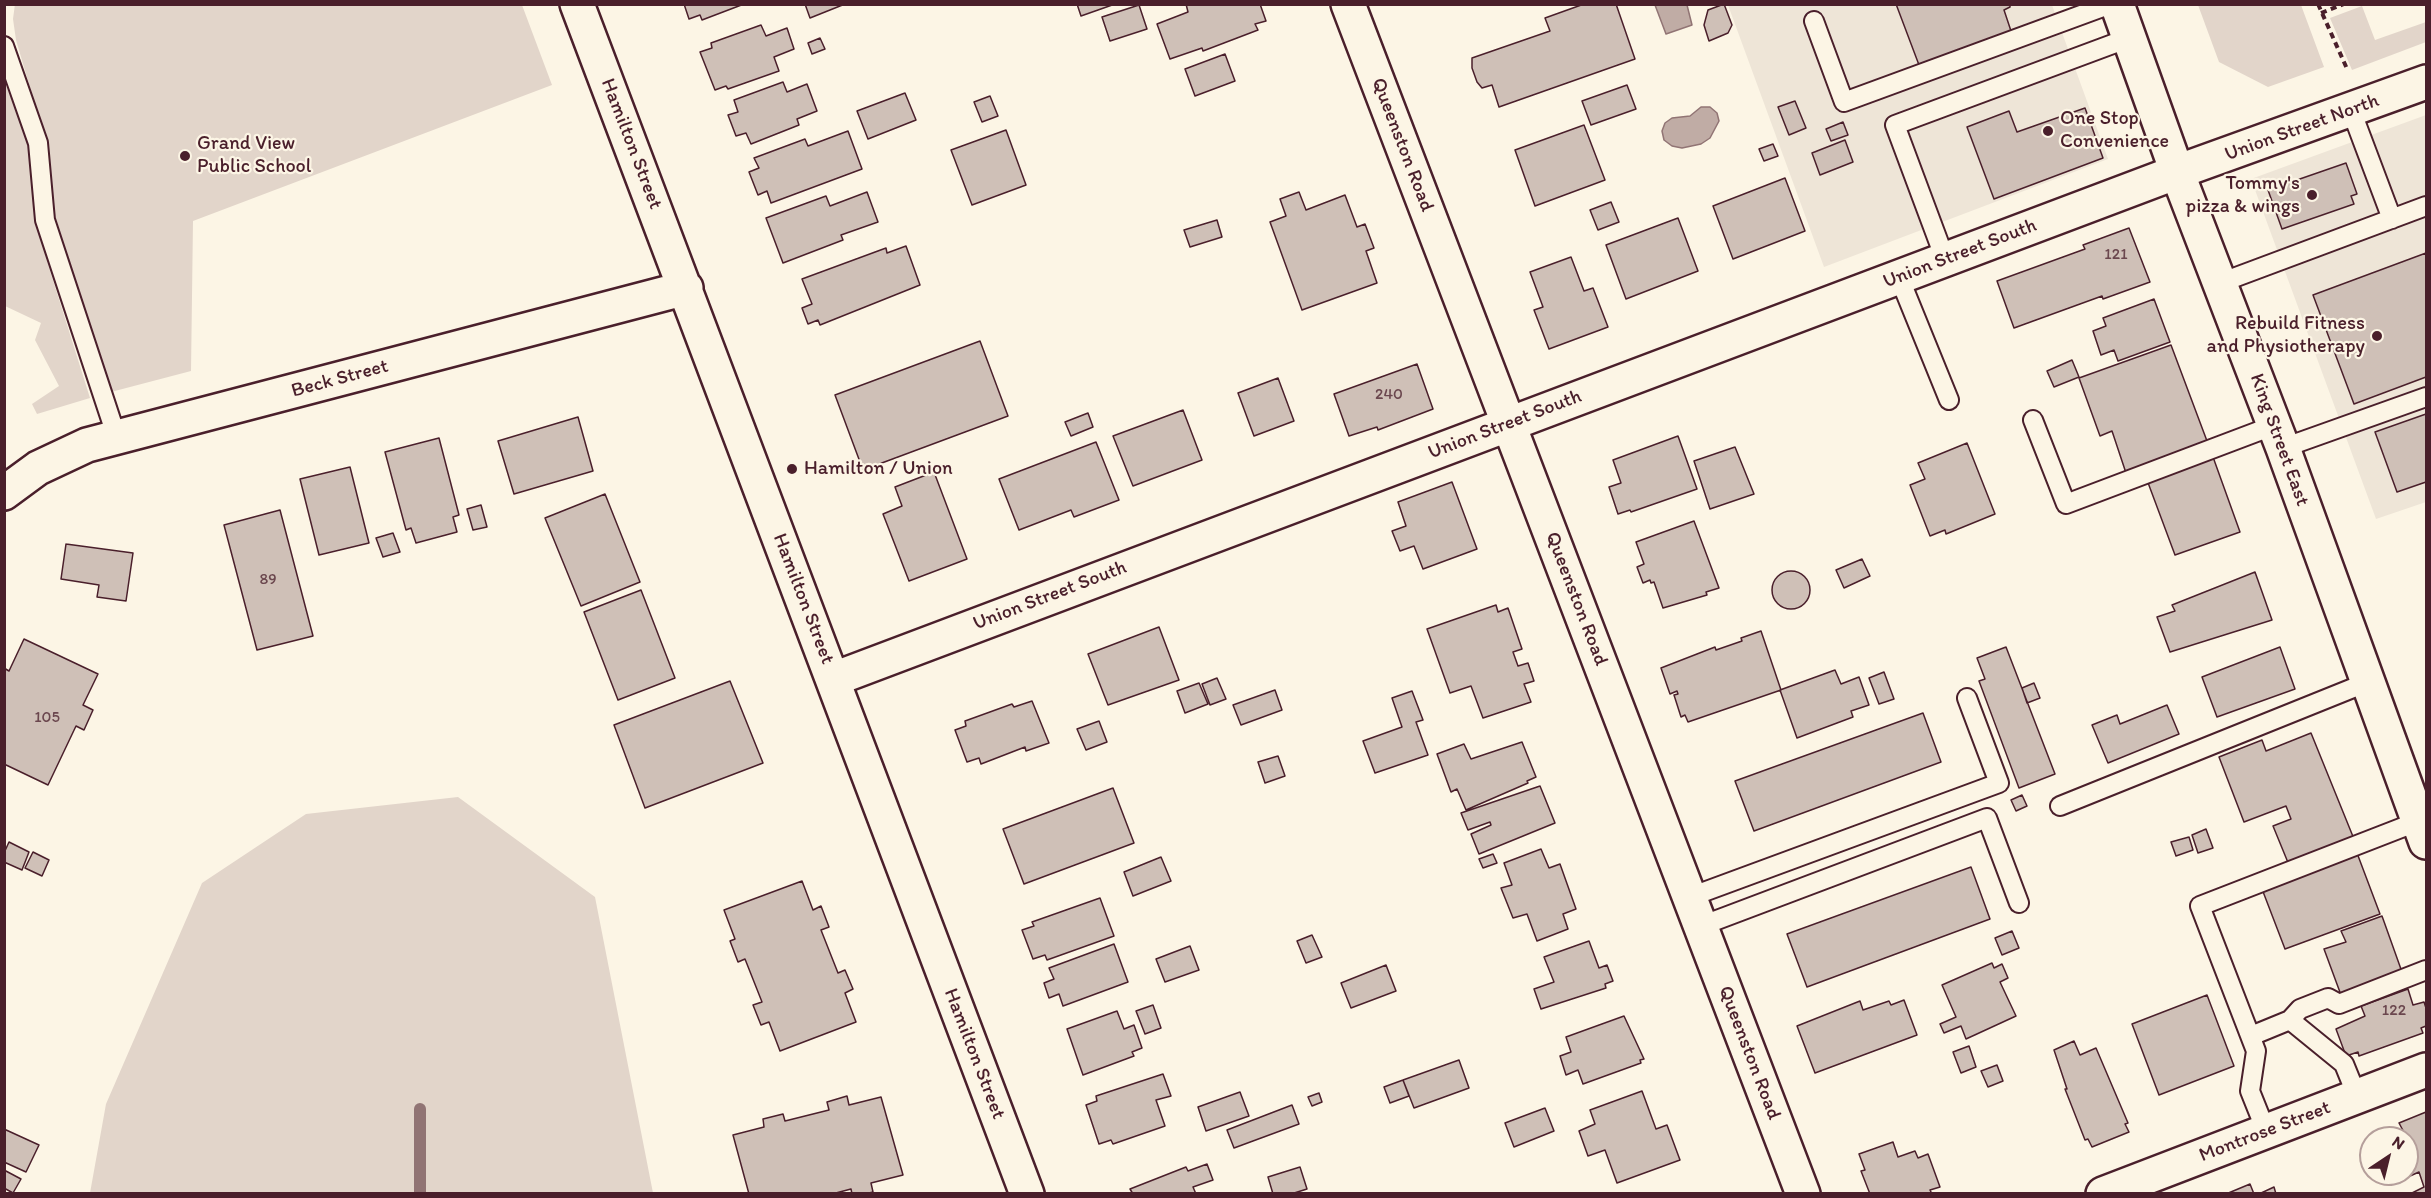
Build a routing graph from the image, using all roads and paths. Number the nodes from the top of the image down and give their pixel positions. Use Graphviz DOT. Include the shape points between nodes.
graph roads {
  1 [pos="577,4"];
  2 [pos="1348,4"];
  3 [pos="2111,4"];
  4 [pos="2117,4"];
  5 [pos="2318,4"];
  6 [pos="2344,4"];
  7 [pos="2321,13"];
  8 [pos="1814,21"];
  9 [pos="2129,38"];
  10 [pos="4,46"];
  11 [pos="2349,74"];
  12 [pos="2427,82"];
  13 [pos="2351,110"];
  14 [pos="2177,172"];
  15 [pos="2427,206"];
  16 [pos="2392,219"];
  17 [pos="1946,259"];
  18 [pos="1899,277"];
  19 [pos="2220,283"];
  20 [pos="686,288"];
  21 [pos="2427,397"];
  22 [pos="1948,400"];
  23 [pos="2033,420"];
  24 [pos="1508,424"];
  25 [pos="2279,436"];
  26 [pos="117,438"];
  27 [pos="4,493"];
  28 [pos="834,679"];
  29 [pos="2368,682"];
  30 [pos="1967,698"];
  31 [pos="2060,806"];
  32 [pos="2423,832"];
  33 [pos="2019,903"];
  34 [pos="1695,911"];
  35 [pos="2427,970"];
  36 [pos="2290,1020"];
  37 [pos="2251,1036"];
  38 [pos="2427,1070"];
  39 [pos="2356,1096"];
  40 [pos="2266,1131"];
  41 [pos="2156,1184"];
  42 [pos="1027,1194"];
  43 [pos="1803,1194"];
  44 [pos="2103,1194"];
  1 -- 20 [label="street, Hamilton Street"];
  2 -- 24 [label="street, Queenston Road"];
  3 -- 8 [label="lane" via="1844,102"];
  4 -- 9 [label="street, King Street East"];
  5 -- 7 [label="path"];
  6 -- 7 [label="path"];
  7 -- 11 [label="path"];
  9 -- 14 [label="street, King Street East"];
  9 -- 17 [label="lane" via="1895,125"];
  10 -- 26 [label="lane" via="38,143 45,220"];
  12 -- 13 [label="street, Union Street North"];
  13 -- 14 [label="street, Union Street North"];
  13 -- 16 [label="lane"];
  14 -- 17 [label="street, Union Street South"];
  14 -- 19 [label="street, King Street East"];
  15 -- 16 [label="lane"];
  16 -- 19 [label="lane"];
  17 -- 18 [label="street, Union Street South"];
  18 -- 22 [label="lane"];
  18 -- 24 [label="street, Union Street South"];
  19 -- 25 [label="street, King Street East"];
  20 -- 26 [label="street, Beck Street"];
  20 -- 28 [label="street, Hamilton Street"];
  21 -- 25 [label="lane"];
  23 -- 25 [label="lane" via="2066,504"];
  24 -- 28 [label="street, Union Street South"];
  24 -- 34 [label="street, Queenston Road"];
  25 -- 29 [label="street, King Street East"];
  26 -- 27 [label="street, Beck Street" via="87,445 38,468"];
  28 -- 42 [label="street, Hamilton Street"];
  29 -- 31 [label="lane"];
  29 -- 32 [label="street, King Street East"];
  30 -- 34 [label="lane" via="1999,783"];
  32 -- 37 [label="lane" via="2200,906"];
  33 -- 34 [label="lane" via="1987,818"];
  34 -- 43 [label="street, Queenston Road"];
  35 -- 36 [label="lane" via="2339,1004 2328,998 2300,1009"];
  36 -- 37 [label="lane"];
  36 -- 39 [label="lane" via="2344,1064"];
  37 -- 40 [label="lane" via="2256,1051 2250,1091"];
  38 -- 39 [label="street, Montrose Street"];
  39 -- 40 [label="street, Montrose Street"];
  40 -- 41 [label="street, Montrose Street"];
  41 -- 44 [label="street, Montrose Street"];
}
